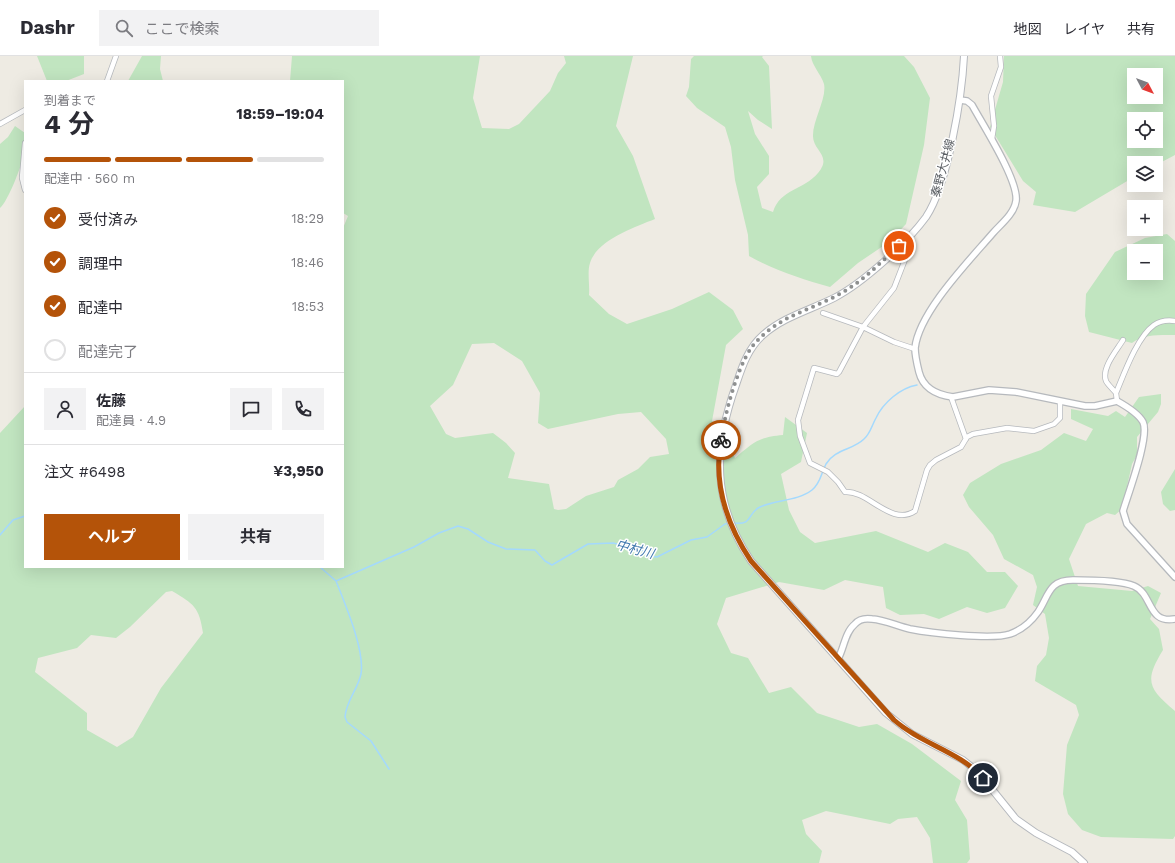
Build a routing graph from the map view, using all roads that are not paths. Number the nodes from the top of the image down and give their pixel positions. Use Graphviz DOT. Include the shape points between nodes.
graph roads {
  1 [pos="116,56"];
  2 [pos="964,56"];
  3 [pos="1000,56"];
  4 [pos="107,80"];
  5 [pos="960,100"];
  6 [pos="24,111"];
  7 [pos="0,124"];
  8 [pos="992,139"];
  9 [pos="24,155"];
  10 [pos="24,186"];
  11 [pos="899,246"];
  12 [pos="823,313"];
  13 [pos="1175,321"];
  14 [pos="863,327"];
  15 [pos="1123,340"];
  16 [pos="915,349"];
  17 [pos="1116,393"];
  18 [pos="951,397"];
  19 [pos="1117,401"];
  20 [pos="1060,402"];
  21 [pos="966,439"];
  22 [pos="1175,577"];
  23 [pos="1175,619"];
  24 [pos="838,659"];
  25 [pos="1084,863"];
  1 -- 4 [label="street"];
  2 -- 5 [label="main road, 秦野大井線"];
  3 -- 8 [label="street" via="1001,67 991,96 994,126"];
  5 -- 8 [label="street" via="972,105"];
  5 -- 11 [label="main road, 秦野大井線" via="936,195 923,220"];
  6 -- 7 [label="street"];
  8 -- 16 [label="street" via="1016,192 1015,205 1012,212 971,258 935,305 921,328"];
  9 -- 10 [label="street"];
  11 -- 14 [label="street" via="906,257 898,281"];
  11 -- 24 [label="main road, 秦野大井線" via="851,287 774,326 762,335 744,362 724,424 719,459 721,492 733,531 751,561"];
  12 -- 14 [label="street"];
  13 -- 17 [label="street" via="1154,324 1142,338"];
  14 -- 16 [label="street"];
  14 -- 21 [label="street" via="837,374 814,368 798,420 800,436 810,463 824,470 845,492 853,492 879,507 902,516 915,511 926,470 930,465 961,447"];
  15 -- 17 [label="street" via="1105,374 1106,381"];
  16 -- 18 [label="street" via="924,384 939,394"];
  17 -- 19 [label="street"];
  18 -- 20 [label="street" via="989,390 1016,392"];
  18 -- 21 [label="street"];
  19 -- 20 [label="street" via="1095,406"];
  19 -- 22 [label="street" via="1129,408 1143,422 1146,436 1123,511 1124,518"];
  20 -- 21 [label="street" via="1060,418 1054,424 1034,430 993,430 973,434"];
  23 -- 24 [label="street" via="1165,619 1152,611 1146,596 1136,586 1072,580 1054,585 1031,620 1023,628 1011,633 996,636 932,632 866,618 850,628"];
  24 -- 25 [label="main road, 秦野大井線" via="886,713 902,727 963,760 978,772 1016,819 1072,852"];
}
